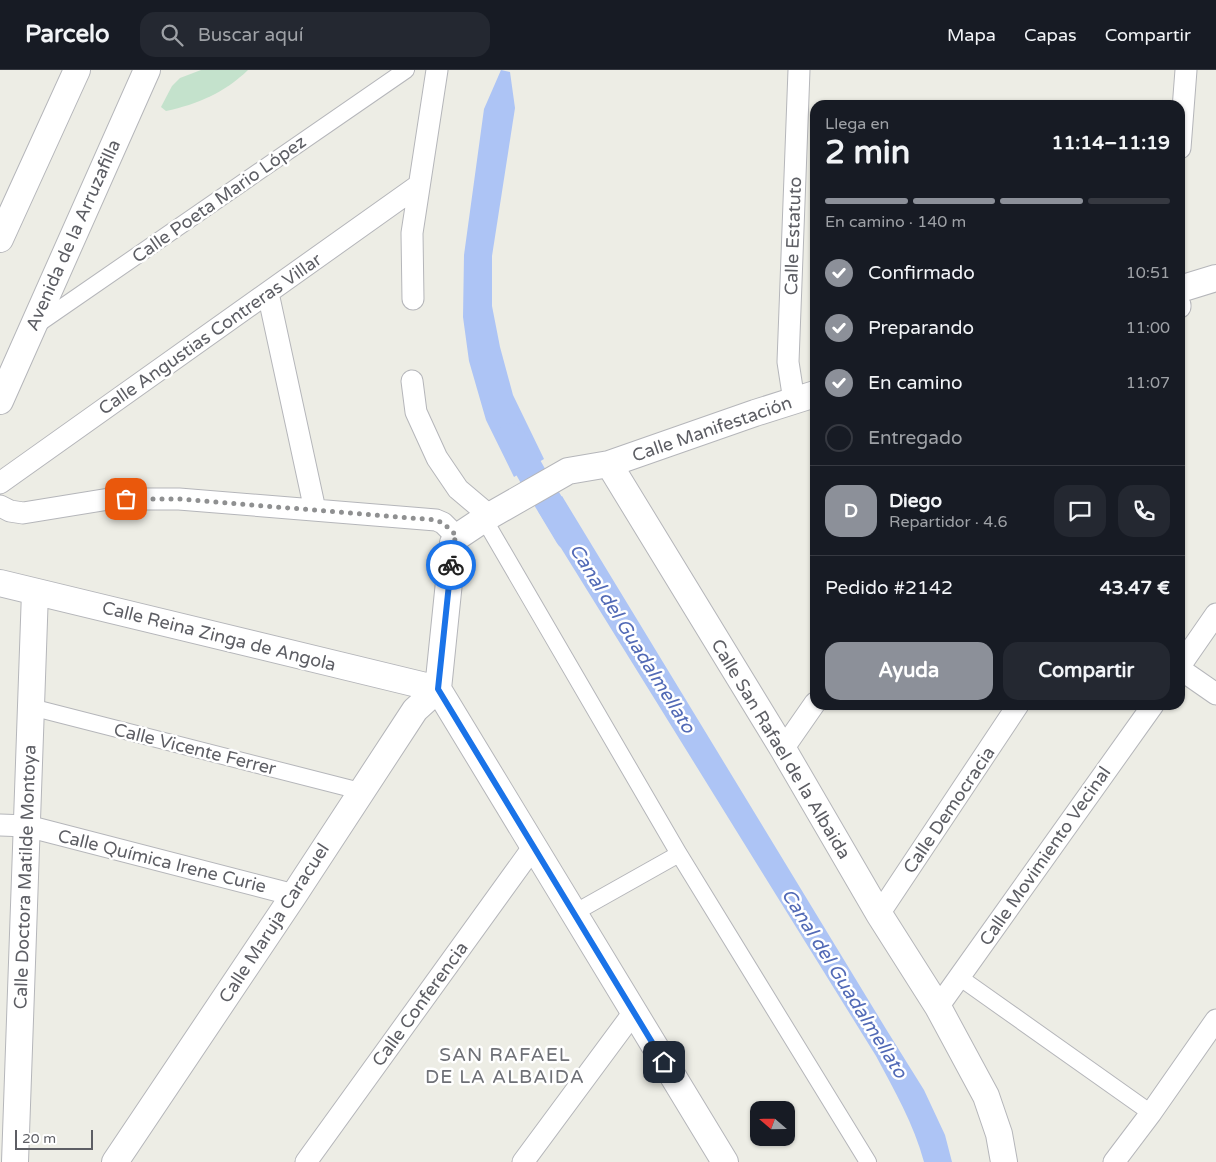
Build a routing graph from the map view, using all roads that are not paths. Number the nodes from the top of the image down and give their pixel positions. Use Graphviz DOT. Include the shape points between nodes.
graph roads {
  1 [pos="77,70"];
  2 [pos="147,70"];
  3 [pos="406,70"];
  4 [pos="437,70"];
  5 [pos="799,70"];
  6 [pos="1186,70"];
  7 [pos="1184,100"];
  8 [pos="420,185"];
  9 [pos="0,239"];
  10 [pos="1216,278"];
  11 [pos="1185,287"];
  12 [pos="268,293"];
  13 [pos="413,299"];
  14 [pos="31,329"];
  15 [pos="412,381"];
  16 [pos="804,398"];
  17 [pos="0,400"];
  18 [pos="609,464"];
  19 [pos="0,483"];
  20 [pos="0,506"];
  21 [pos="316,510"];
  22 [pos="487,517"];
  23 [pos="457,536"];
  24 [pos="0,583"];
  25 [pos="35,592"];
  26 [pos="1216,614"];
  27 [pos="1185,660"];
  28 [pos="1185,671"];
  29 [pos="438,689"];
  30 [pos="1216,694"];
  31 [pos="31,707"];
  32 [pos="810,710"];
  33 [pos="1015,710"];
  34 [pos="1148,710"];
  35 [pos="783,749"];
  36 [pos="360,791"];
  37 [pos="0,825"];
  38 [pos="27,826"];
  39 [pos="534,846"];
  40 [pos="679,854"];
  41 [pos="294,895"];
  42 [pos="574,913"];
  43 [pos="879,914"];
  44 [pos="959,977"];
  45 [pos="938,1007"];
  46 [pos="634,1012"];
  47 [pos="1216,1020"];
  48 [pos="1151,1113"];
  49 [pos="15,1162"];
  50 [pos="115,1162"];
  51 [pos="306,1162"];
  52 [pos="523,1162"];
  53 [pos="726,1162"];
  54 [pos="868,1162"];
  55 [pos="1004,1162"];
  56 [pos="1114,1162"];
  1 -- 9 [label="street"];
  2 -- 14 [label="street, Avenida de la Arruzafilla"];
  3 -- 14 [label="street, Calle Poeta Mario López"];
  4 -- 8 [label="street"];
  5 -- 16 [label="street, Calle Estatuto" via="788,362"];
  6 -- 7 [label="street"];
  8 -- 12 [label="street, Calle Angustias Contreras Villar"];
  8 -- 13 [label="street" via="412,233"];
  10 -- 11 [label="street"];
  12 -- 19 [label="street, Calle Angustias Contreras Villar"];
  12 -- 21 [label="street"];
  14 -- 17 [label="street, Avenida de la Arruzafilla"];
  15 -- 22 [label="street" via="416,412 437,458 458,489"];
  16 -- 18 [label="street, Calle Manifestación"];
  18 -- 22 [label="street" via="568,471"];
  18 -- 35 [label="street, Calle San Rafael de la Albaida"];
  20 -- 21 [label="street" via="22,513 109,499 179,499"];
  21 -- 23 [label="street" via="436,520"];
  22 -- 23 [label="street"];
  22 -- 40 [label="street"];
  23 -- 29 [label="street" via="453,543"];
  24 -- 25 [label="street, Calle Reina Zinga de Angola"];
  25 -- 29 [label="street, Calle Reina Zinga de Angola"];
  25 -- 31 [label="street, Calle Doctora Matilde Montoya"];
  26 -- 27 [label="street"];
  28 -- 30 [label="street"];
  29 -- 36 [label="street, Calle Maruja Caracuel" via="414,710"];
  29 -- 39 [label="street"];
  31 -- 36 [label="street, Calle Vicente Ferrer"];
  31 -- 38 [label="street, Calle Doctora Matilde Montoya"];
  32 -- 35 [label="street"];
  33 -- 43 [label="street, Calle Democracia"];
  34 -- 44 [label="street, Calle Movimiento Vecinal"];
  35 -- 43 [label="street, Calle San Rafael de la Albaida"];
  36 -- 41 [label="street, Calle Maruja Caracuel"];
  37 -- 38 [label="street, Calle Química Irene Curie"];
  38 -- 41 [label="street, Calle Química Irene Curie"];
  38 -- 49 [label="street, Calle Doctora Matilde Montoya"];
  39 -- 42 [label="street"];
  39 -- 51 [label="street, Calle Conferencia"];
  40 -- 42 [label="street"];
  40 -- 54 [label="street"];
  41 -- 50 [label="street, Calle Maruja Caracuel"];
  42 -- 46 [label="street"];
  43 -- 45 [label="street, Calle San Rafael de la Albaida"];
  44 -- 45 [label="street, Calle Movimiento Vecinal"];
  44 -- 48 [label="street"];
  45 -- 55 [label="street, Calle San Rafael de la Albaida" via="986,1096 999,1134"];
  46 -- 52 [label="street"];
  46 -- 53 [label="street"];
  47 -- 48 [label="street"];
  48 -- 56 [label="street"];
}
